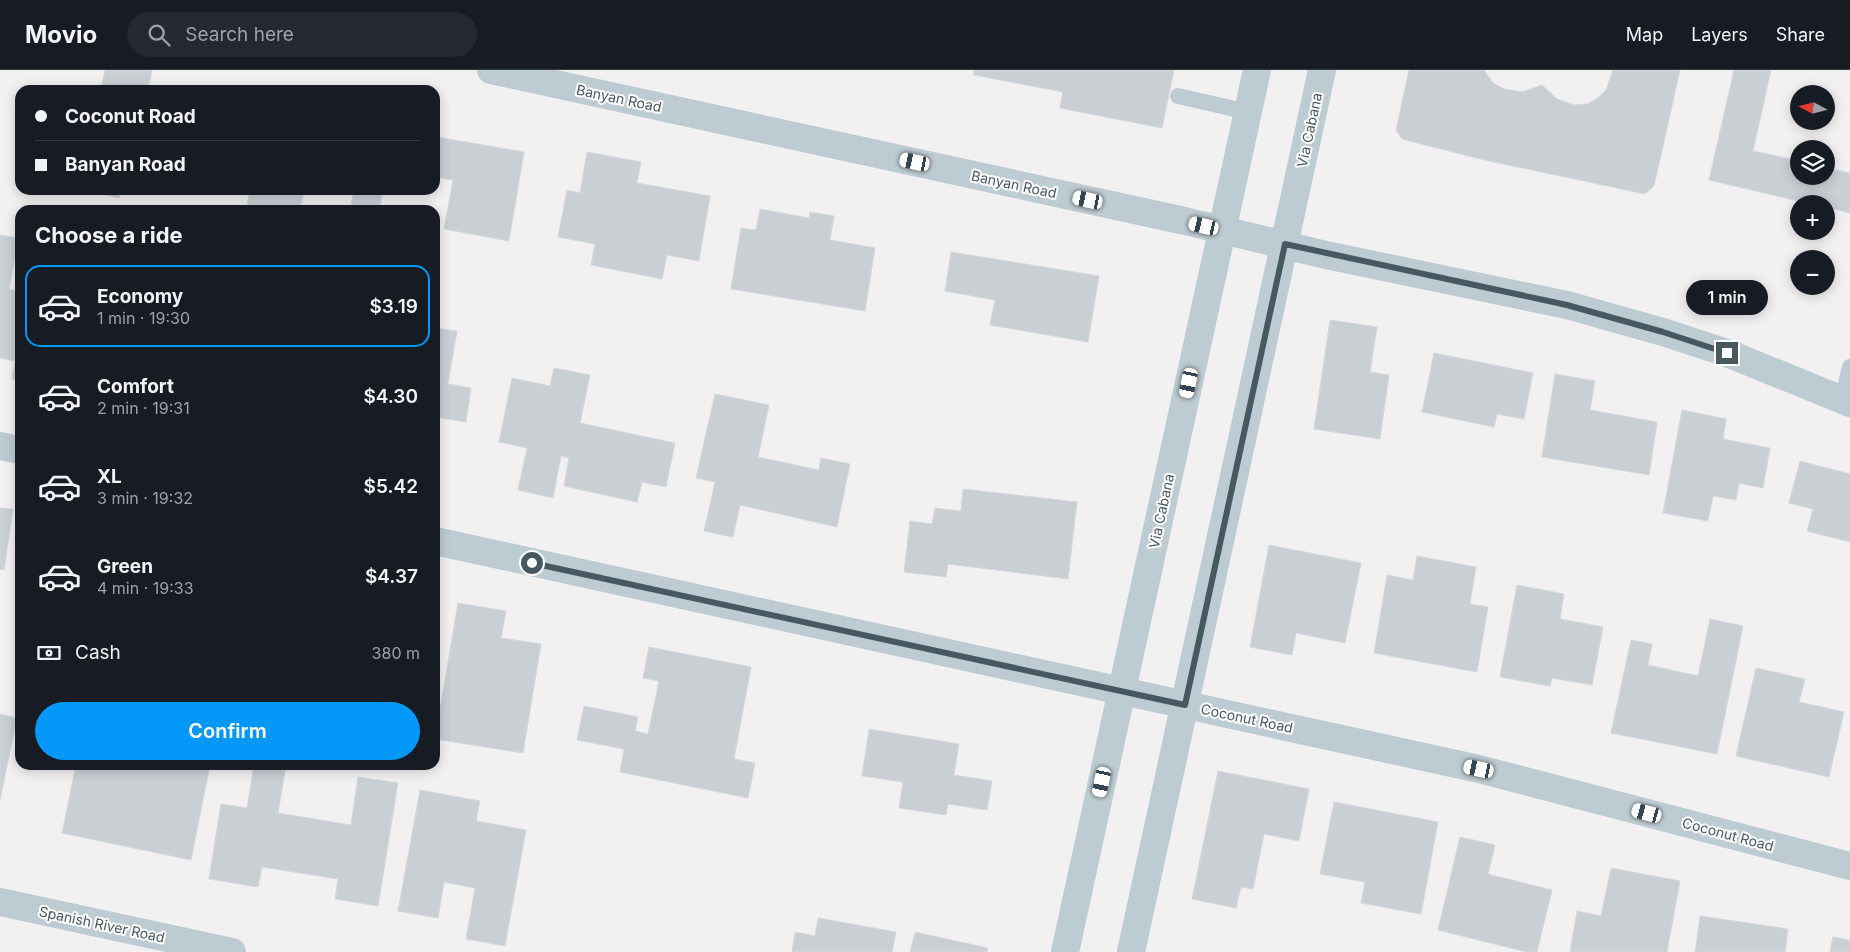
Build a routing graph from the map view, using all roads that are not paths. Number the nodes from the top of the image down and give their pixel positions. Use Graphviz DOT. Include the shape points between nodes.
graph roads {
  1 [pos="491,70"];
  2 [pos="1257,70"];
  3 [pos="1322,70"];
  4 [pos="1178,96"];
  5 [pos="1248,112"];
  6 [pos="1222,230"];
  7 [pos="1285,244"];
  8 [pos="1850,368"];
  9 [pos="1846,401"];
  10 [pos="0,446"];
  11 [pos="15,449"];
  12 [pos="440,542"];
  13 [pos="1122,691"];
  14 [pos="1185,705"];
  15 [pos="1850,866"];
  16 [pos="0,902"];
  17 [pos="232,952"];
  18 [pos="1065,952"];
  19 [pos="1131,952"];
  1 -- 6 [label="street, Banyan Road"];
  2 -- 5 [label="street, Via Cabana"];
  3 -- 7 [label="street, Via Cabana"];
  4 -- 5 [label="lane"];
  5 -- 6 [label="street, Via Cabana"];
  6 -- 7 [label="street, Banyan Road"];
  6 -- 13 [label="street, Via Cabana"];
  7 -- 9 [label="street, Banyan Road" via="1567,305 1727,353"];
  7 -- 14 [label="street, Via Cabana"];
  8 -- 9 [label="lane"];
  10 -- 11 [label="street"];
  12 -- 13 [label="street, Coconut Road"];
  13 -- 14 [label="street, Coconut Road"];
  13 -- 18 [label="street, Via Cabana"];
  14 -- 15 [label="street, Coconut Road" via="1479,769"];
  14 -- 19 [label="street, Via Cabana"];
  16 -- 17 [label="street, Spanish River Road"];
}
